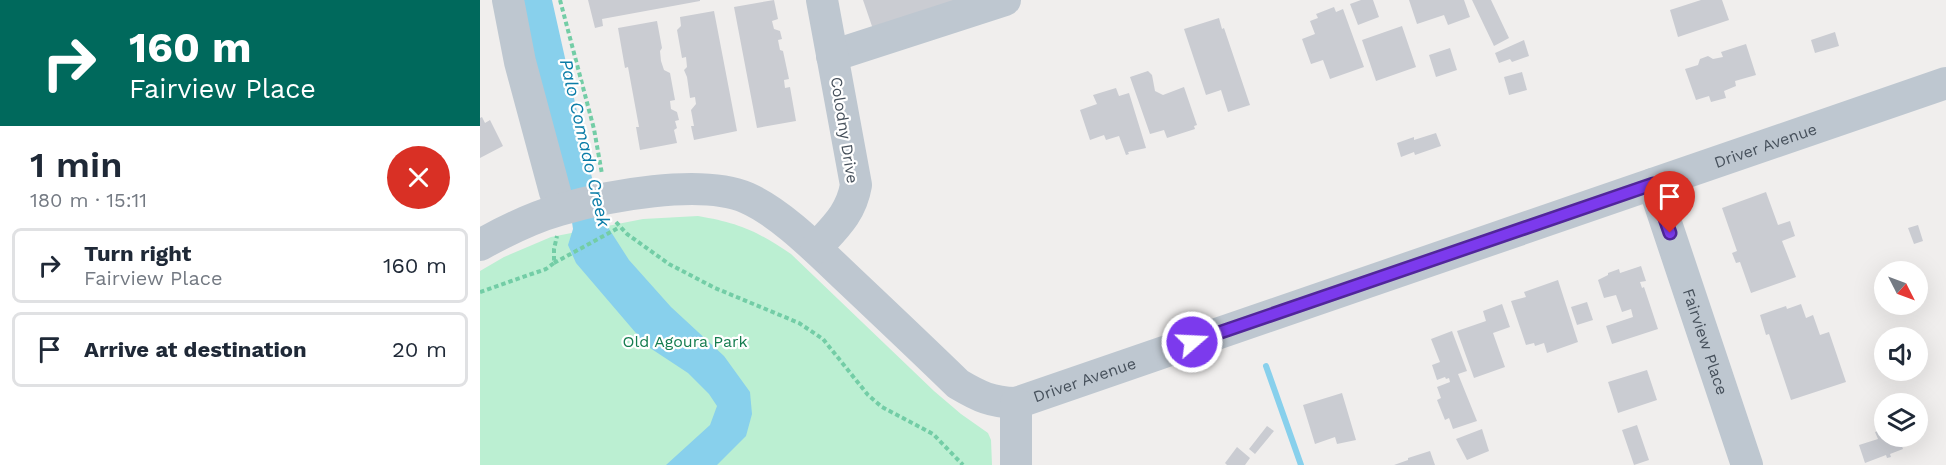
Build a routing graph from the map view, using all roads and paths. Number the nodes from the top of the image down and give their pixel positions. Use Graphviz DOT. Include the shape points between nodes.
graph roads {
  1 [pos="507,0"];
  2 [pos="560,0"];
  3 [pos="822,0"];
  4 [pos="1005,0"];
  5 [pos="832,56"];
  6 [pos="1946,83"];
  7 [pos="1653,184"];
  8 [pos="607,198"];
  9 [pos="557,211"];
  10 [pos="618,228"];
  11 [pos="480,245"];
  12 [pos="816,248"];
  13 [pos="554,263"];
  14 [pos="480,292"];
  15 [pos="1016,403"];
  16 [pos="963,465"];
  17 [pos="1016,465"];
  18 [pos="1747,465"];
  1 -- 9 [label="street"];
  2 -- 8 [label="path" via="594,129"];
  3 -- 5 [label="street, Colodny Drive"];
  4 -- 5 [label="street"];
  5 -- 12 [label="street, Colodny Drive" via="856,185 848,212"];
  6 -- 7 [label="street, Driver Avenue"];
  7 -- 15 [label="street, Driver Avenue"];
  7 -- 18 [label="street, Fairview Place"];
  8 -- 9 [label="street, Driver Avenue"];
  8 -- 10 [label="path"];
  8 -- 12 [label="street, Driver Avenue" via="665,190 718,190 747,198"];
  9 -- 11 [label="street, Driver Avenue"];
  9 -- 13 [label="path"];
  10 -- 13 [label="path"];
  10 -- 16 [label="path" via="678,269 800,323 823,339 868,395 882,407 933,434"];
  12 -- 15 [label="street, Driver Avenue" via="958,384 993,402"];
  13 -- 14 [label="path"];
  15 -- 17 [label="street"];
}
